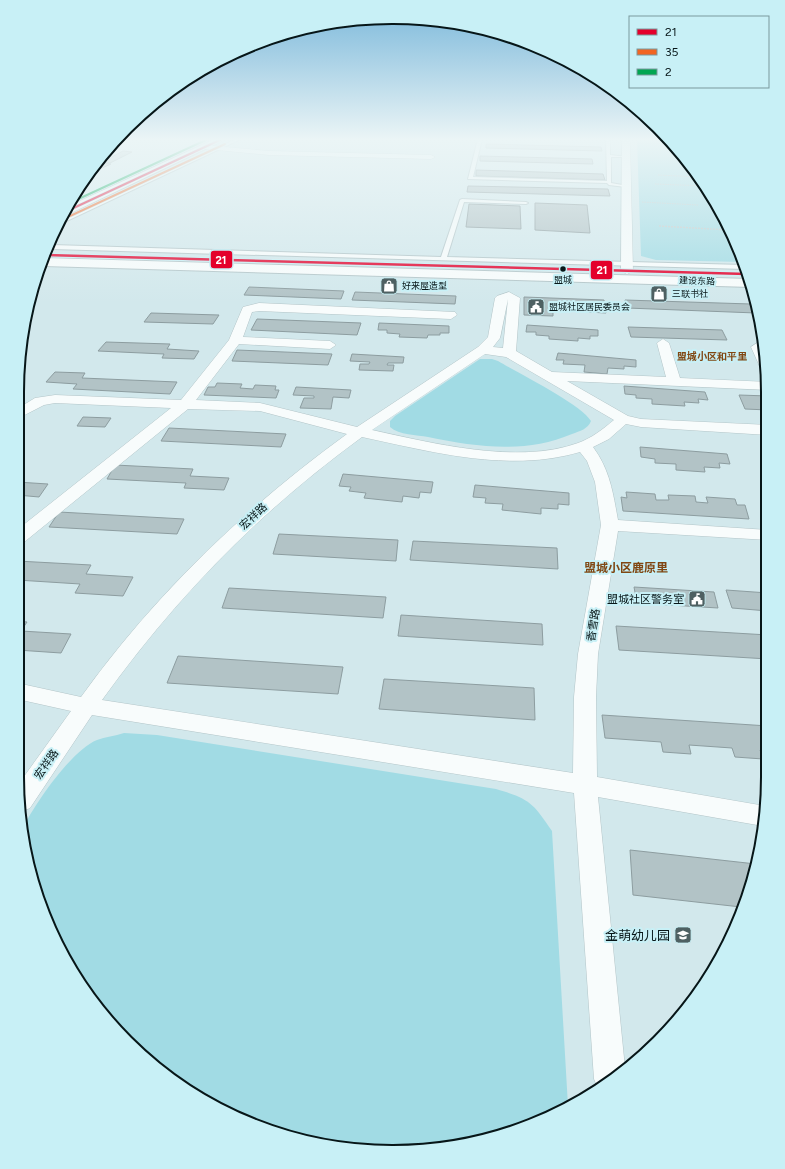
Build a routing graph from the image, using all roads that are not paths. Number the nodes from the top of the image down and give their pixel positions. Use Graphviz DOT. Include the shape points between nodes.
graph roads {
  1 [pos="102,194"];
  2 [pos="121,194"];
  3 [pos="626,194"];
  4 [pos="526,203"];
  5 [pos="73,208"];
  6 [pos="67,220"];
  7 [pos="52,251"];
  8 [pos="52,251"];
  9 [pos="444,259"];
  10 [pos="48,262"];
  11 [pos="739,267"];
  12 [pos="627,268"];
  13 [pos="741,274"];
  14 [pos="509,275"];
  15 [pos="743,282"];
  16 [pos="509,295"];
  17 [pos="450,315"];
  18 [pos="234,340"];
  19 [pos="663,343"];
  20 [pos="330,345"];
  21 [pos="757,347"];
  22 [pos="483,350"];
  23 [pos="759,350"];
  24 [pos="509,354"];
  25 [pos="548,376"];
  26 [pos="674,382"];
  27 [pos="761,386"];
  28 [pos="185,404"];
  29 [pos="24,411"];
  30 [pos="623,419"];
  31 [pos="761,430"];
  32 [pos="359,432"];
  33 [pos="584,446"];
  34 [pos="610,525"];
  35 [pos="24,533"];
  36 [pos="761,535"];
  37 [pos="24,693"];
  38 [pos="86,706"];
  39 [pos="585,785"];
  40 [pos="25,795"];
  41 [pos="759,815"];
  42 [pos="610,1074"];
  1 -- 5 [label="main road"];
  2 -- 6 [label="lane"];
  3 -- 12 [label="street"];
  4 -- 9 [label="lane" via="462,200"];
  7 -- 12 [label="main road, 建设东路"];
  8 -- 9 [label="lane"];
  9 -- 12 [label="lane"];
  10 -- 14 [label="main road, 建设东路"];
  11 -- 12 [label="lane"];
  12 -- 13 [label="main road, 建设东路"];
  14 -- 15 [label="main road, 建设东路"];
  14 -- 16 [label="street"];
  16 -- 22 [label="street, 宏祥路" via="501,298 494,338"];
  16 -- 24 [label="street" via="514,298"];
  17 -- 18 [label="street" via="252,308 245,313"];
  18 -- 20 [label="street"];
  18 -- 28 [label="street"];
  19 -- 26 [label="street"];
  21 -- 23 [label="street"];
  22 -- 24 [label="street"];
  22 -- 32 [label="street, 宏祥路"];
  24 -- 25 [label="street"];
  25 -- 26 [label="street"];
  25 -- 30 [label="street"];
  26 -- 27 [label="street"];
  28 -- 29 [label="street" via="55,399 40,401"];
  28 -- 32 [label="street" via="260,407"];
  28 -- 35 [label="street"];
  30 -- 31 [label="street" via="641,423"];
  30 -- 33 [label="street" via="604,436"];
  32 -- 33 [label="street" via="455,452 497,456 560,453"];
  32 -- 38 [label="street, 宏祥路" via="270,501 222,546 173,596"];
  33 -- 34 [label="street, 香雪路" via="595,461 603,482"];
  34 -- 36 [label="street"];
  34 -- 39 [label="street, 香雪路" via="588,654 585,696"];
  37 -- 38 [label="street"];
  38 -- 39 [label="street"];
  38 -- 40 [label="street, 宏祥路"];
  39 -- 41 [label="street"];
  39 -- 42 [label="street, 香雪路"];
}
